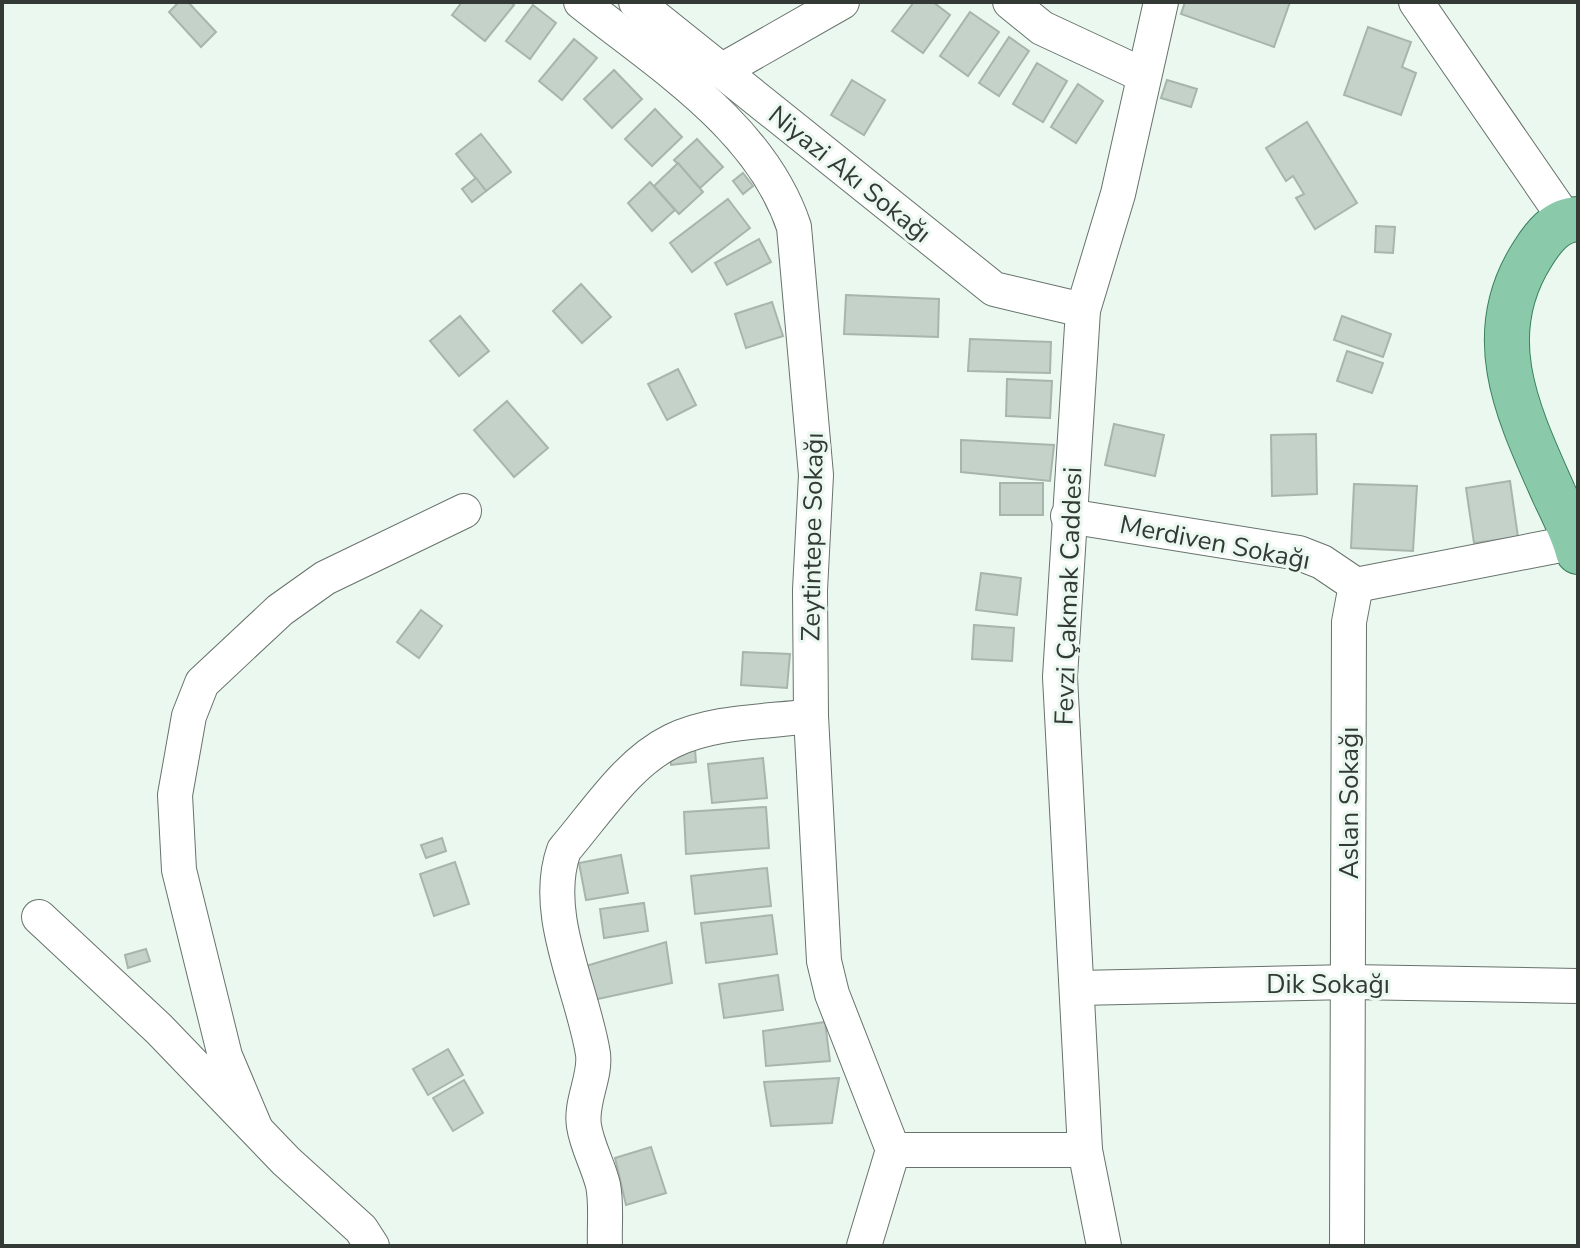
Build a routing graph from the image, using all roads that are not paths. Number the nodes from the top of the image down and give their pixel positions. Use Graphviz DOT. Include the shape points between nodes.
graph roads {
  1 [pos="581,2"];
  2 [pos="636,2"];
  3 [pos="842,2"];
  4 [pos="1010,2"];
  5 [pos="1161,2"];
  6 [pos="1416,2"];
  7 [pos="721,71"];
  8 [pos="1143,75"];
  9 [pos="1572,219"];
  10 [pos="1083,310"];
  11 [pos="464,511"];
  12 [pos="1068,516"];
  13 [pos="1577,547"];
  14 [pos="1356,585"];
  15 [pos="811,716"];
  16 [pos="39,917"];
  17 [pos="1350,982"];
  18 [pos="1578,986"];
  19 [pos="1078,988"];
  20 [pos="255,1127"];
  21 [pos="893,1150"];
  22 [pos="1085,1150"];
  23 [pos="372,1246"];
  24 [pos="605,1246"];
  25 [pos="864,1246"];
  26 [pos="1104,1246"];
  27 [pos="1347,1246"];
  1 -- 15 [label="street, Zeytintepe Sokağı" via="700,96 738,134 786,202 794,227 816,475"];
  2 -- 7 [label="street, Niyazi Akı Sokağı"];
  3 -- 7 [label="street"];
  4 -- 8 [label="street" via="1042,28"];
  5 -- 8 [label="street, Fevzi Çakmak Caddesi"];
  6 -- 9 [label="street"];
  7 -- 10 [label="street, Niyazi Akı Sokağı" via="994,289"];
  8 -- 10 [label="street, Fevzi Çakmak Caddesi" via="1118,194"];
  9 -- 13 [label="main road" via="1543,238 1518,276 1507,320 1507,360 1515,404"];
  10 -- 12 [label="street, Fevzi Çakmak Caddesi"];
  11 -- 20 [label="street" via="325,578 280,610 202,683 189,716 175,795 179,870 225,1056"];
  12 -- 14 [label="street, Merdiven Sokağı" via="1299,553"];
  12 -- 19 [label="street, Fevzi Çakmak Caddesi" via="1060,677"];
  13 -- 14 [label="street"];
  14 -- 17 [label="street, Aslan Sokağı" via="1349,622"];
  15 -- 21 [label="street, Zeytintepe Sokağı" via="824,961"];
  15 -- 24 [label="street" via="701,731 671,742 630,773 564,850 558,894 568,966 593,1056 584,1128 603,1187"];
  16 -- 20 [label="street"];
  17 -- 18 [label="street, Dik Sokağı"];
  17 -- 19 [label="street, Dik Sokağı"];
  17 -- 27 [label="street, Aslan Sokağı"];
  19 -- 22 [label="street, Fevzi Çakmak Caddesi"];
  20 -- 23 [label="street" via="361,1229"];
  21 -- 22 [label="street"];
  21 -- 25 [label="street"];
  22 -- 26 [label="street, Fevzi Çakmak Caddesi"];
}
